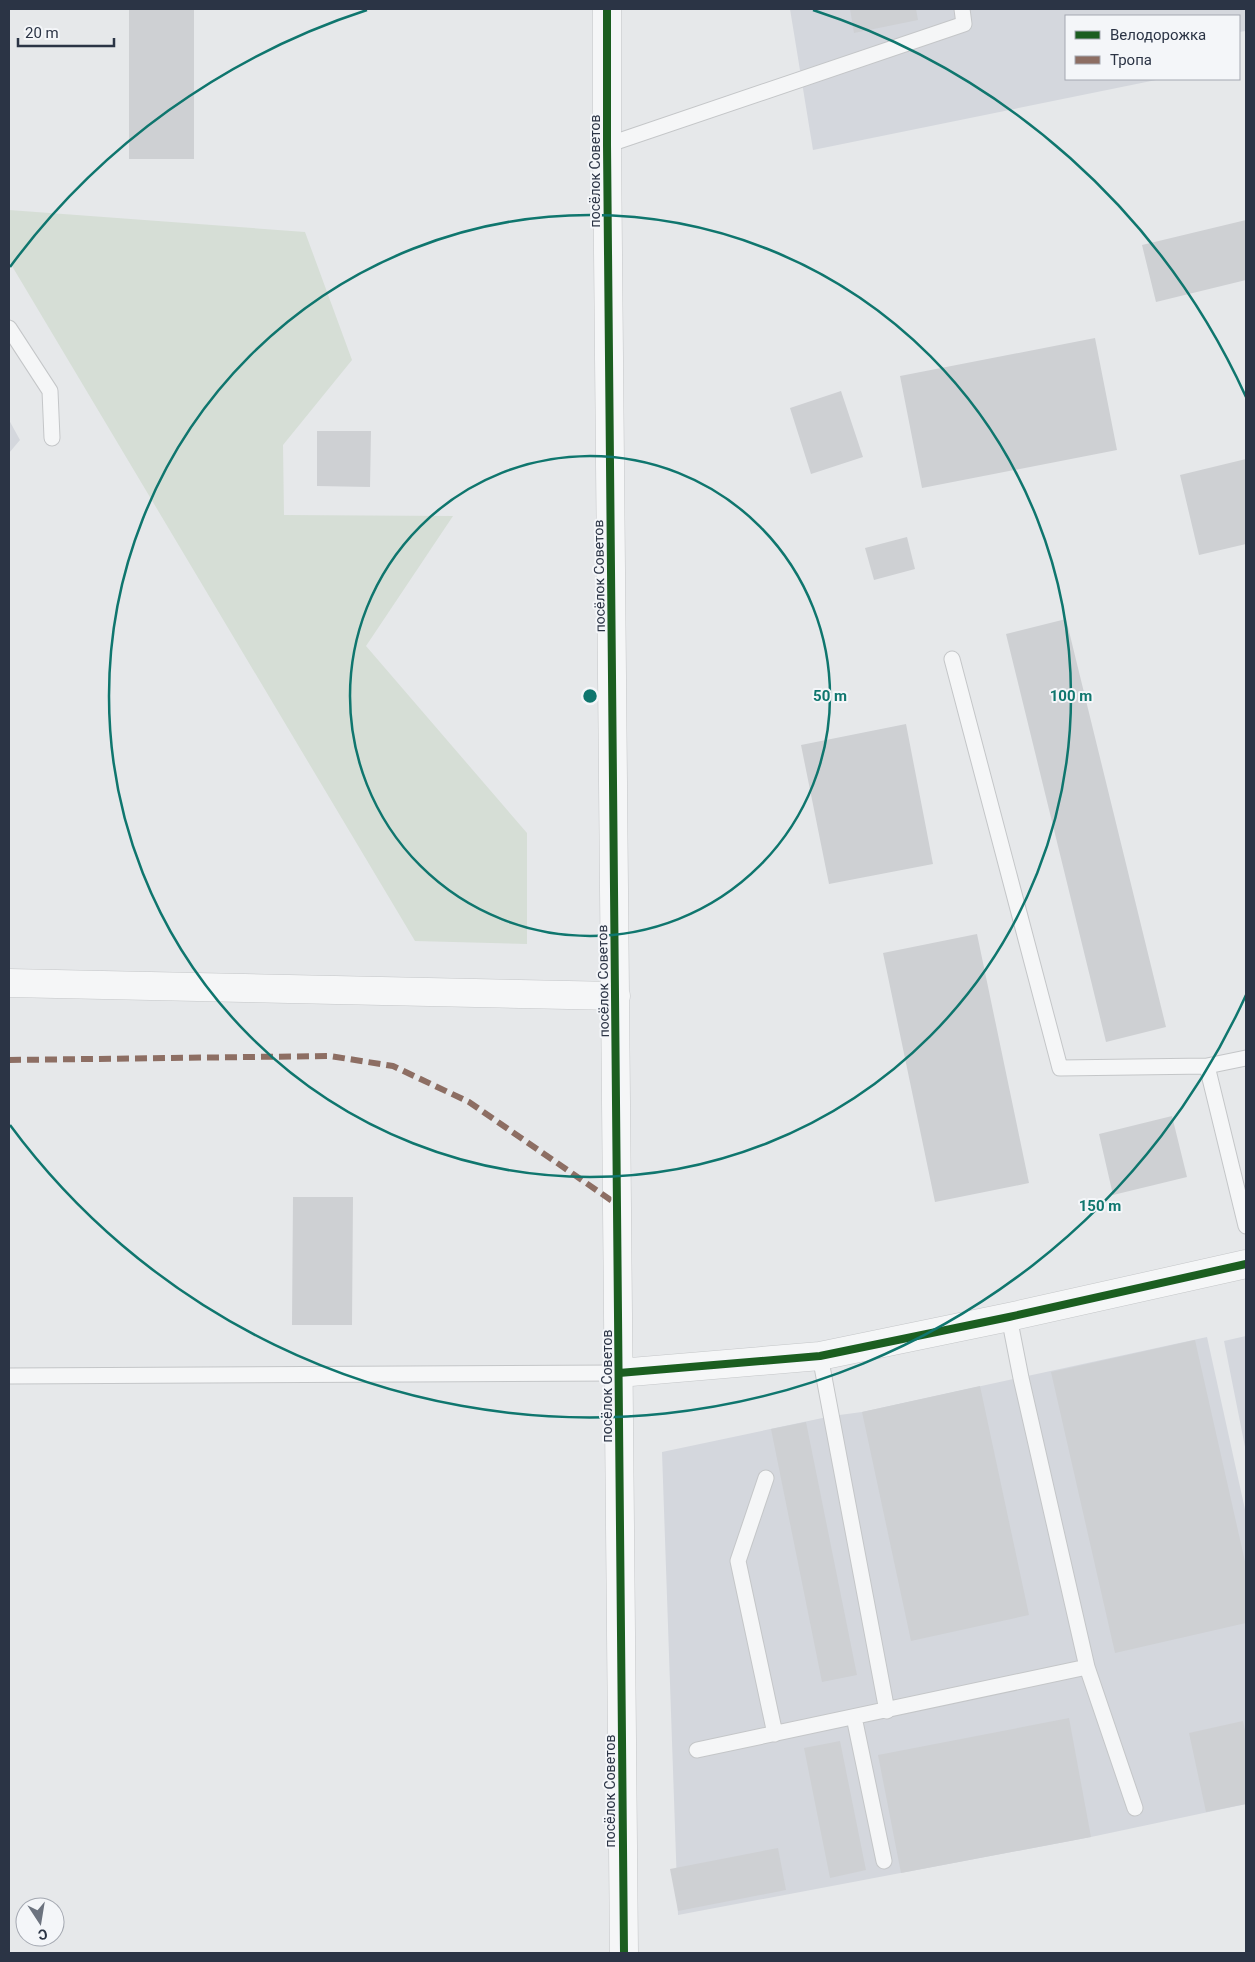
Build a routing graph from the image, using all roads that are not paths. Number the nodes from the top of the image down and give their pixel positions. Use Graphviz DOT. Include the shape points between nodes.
graph roads {
  1 [pos="607,9"];
  2 [pos="962,9"];
  3 [pos="607,145"];
  4 [pos="9,328"];
  5 [pos="52,438"];
  6 [pos="952,659"];
  7 [pos="9,983"];
  8 [pos="616,996"];
  9 [pos="1246,1058"];
  10 [pos="1207,1066"];
  11 [pos="1246,1226"];
  12 [pos="1246,1264"];
  13 [pos="1010,1317"];
  14 [pos="820,1356"];
  15 [pos="619,1373"];
  16 [pos="9,1376"];
  17 [pos="766,1478"];
  18 [pos="1087,1667"];
  19 [pos="887,1710"];
  20 [pos="854,1717"];
  21 [pos="775,1734"];
  22 [pos="696,1750"];
  23 [pos="1135,1808"];
  24 [pos="884,1861"];
  25 [pos="624,1953"];
  1 -- 3 [label="street, посёлок Советов"];
  2 -- 3 [label="lane" via="964,24"];
  3 -- 8 [label="street, посёлок Советов"];
  4 -- 5 [label="lane" via="50,391"];
  6 -- 10 [label="lane" via="1060,1068"];
  7 -- 8 [label="street"];
  8 -- 15 [label="street, посёлок Советов"];
  9 -- 10 [label="lane"];
  10 -- 11 [label="lane"];
  12 -- 13 [label="street"];
  13 -- 14 [label="street"];
  13 -- 18 [label="lane"];
  14 -- 15 [label="street"];
  14 -- 19 [label="lane"];
  15 -- 16 [label="lane"];
  15 -- 25 [label="street, посёлок Советов"];
  17 -- 21 [label="lane" via="738,1561"];
  18 -- 19 [label="lane"];
  18 -- 23 [label="lane"];
  19 -- 20 [label="lane"];
  20 -- 21 [label="lane"];
  20 -- 24 [label="lane"];
  21 -- 22 [label="lane"];
}
